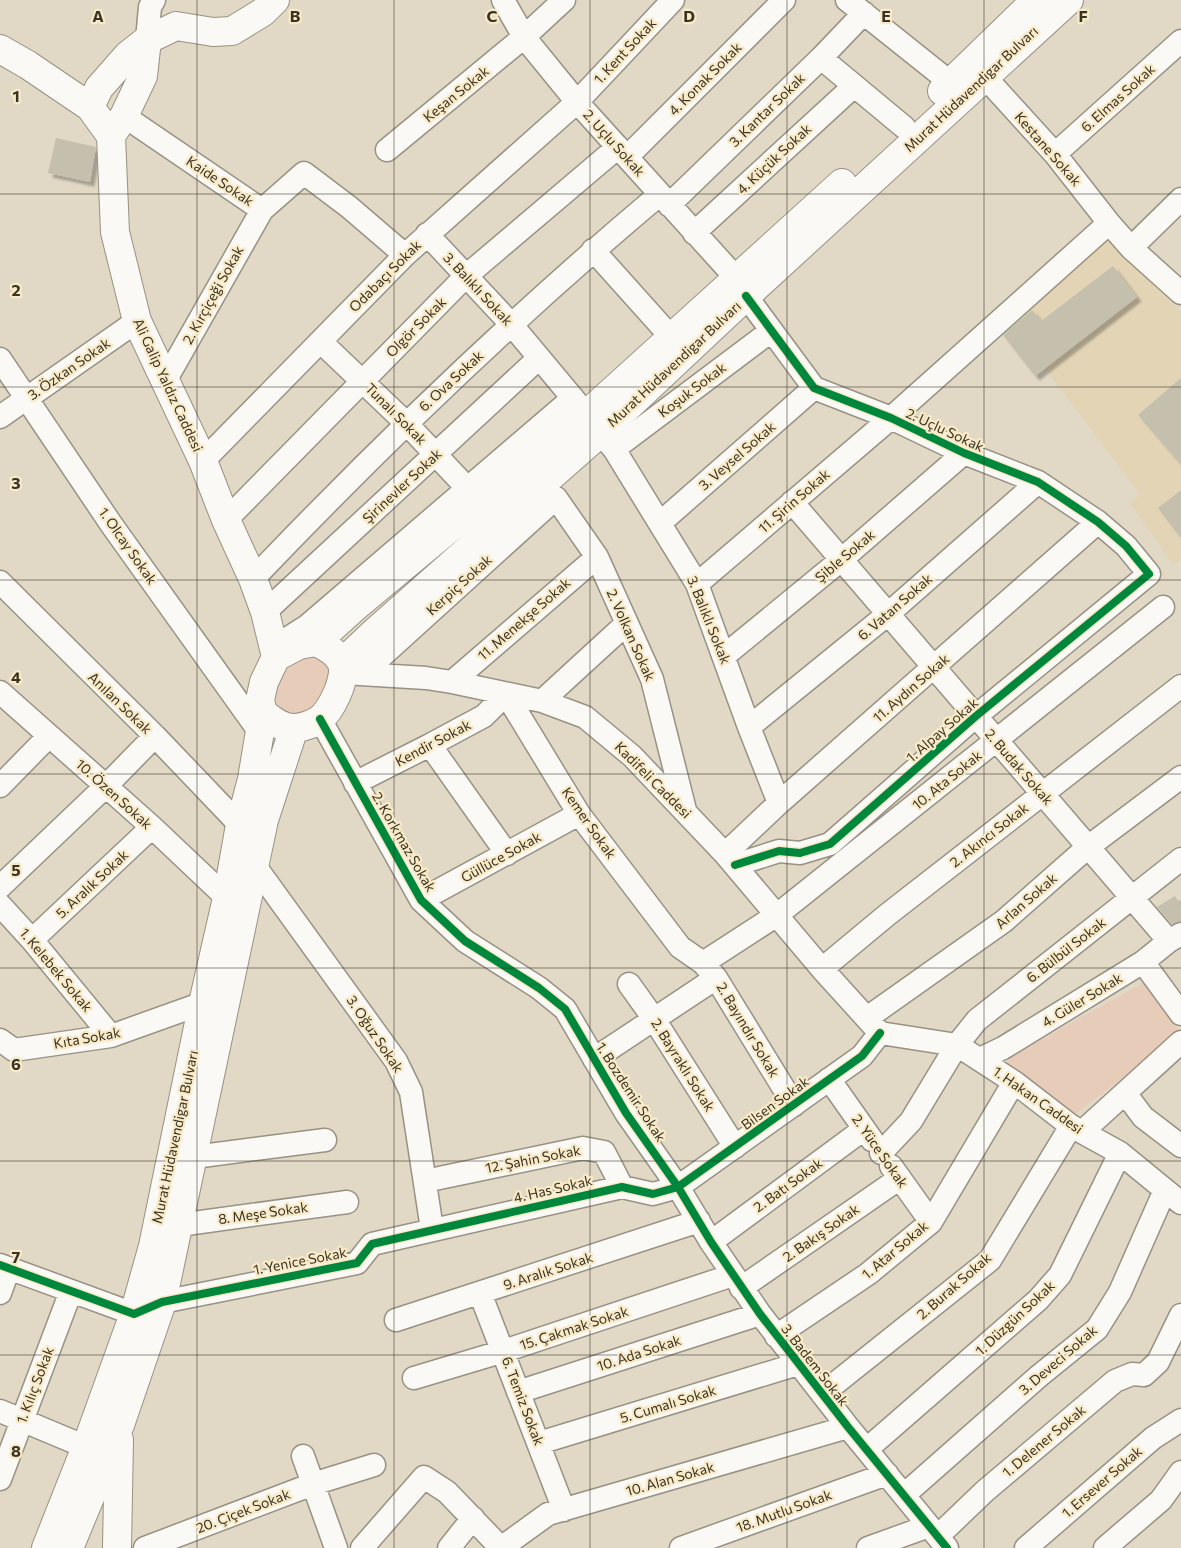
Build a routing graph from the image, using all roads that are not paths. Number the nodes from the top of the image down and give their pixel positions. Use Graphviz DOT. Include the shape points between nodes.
graph roads {
  1 [pos="154,0"];
  2 [pos="275,0"];
  3 [pos="503,0"];
  4 [pos="564,0"];
  5 [pos="673,0"];
  6 [pos="784,0"];
  7 [pos="1036,0"];
  8 [pos="1069,0"];
  9 [pos="855,6"];
  10 [pos="524,37"];
  11 [pos="147,40"];
  12 [pos="1181,41"];
  13 [pos="0,49"];
  14 [pos="821,58"];
  15 [pos="984,77"];
  16 [pos="951,83"];
  17 [pos="854,86"];
  18 [pos="577,102"];
  19 [pos="90,107"];
  20 [pos="117,126"];
  21 [pos="904,127"];
  22 [pos="387,150"];
  23 [pos="623,152"];
  24 [pos="1055,154"];
  25 [pos="1181,199"];
  26 [pos="664,200"];
  27 [pos="262,210"];
  28 [pos="1109,223"];
  29 [pos="694,233"];
  30 [pos="427,234"];
  31 [pos="1131,248"];
  32 [pos="593,250"];
  33 [pos="404,255"];
  34 [pos="466,276"];
  35 [pos="741,287"];
  36 [pos="1181,293"];
  37 [pos="137,321"];
  38 [pos="511,324"];
  39 [pos="771,331"];
  40 [pos="671,337"];
  41 [pos="321,342"];
  42 [pos="539,358"];
  43 [pos="0,359"];
  44 [pos="363,380"];
  45 [pos="165,381"];
  46 [pos="814,388"];
  47 [pos="27,398"];
  48 [pos="0,417"];
  49 [pos="891,418"];
  50 [pos="406,423"];
  51 [pos="593,423"];
  52 [pos="964,453"];
  53 [pos="436,454"];
  54 [pos="203,461"];
  55 [pos="1038,482"];
  56 [pos="468,489"];
  57 [pos="556,498"];
  58 [pos="792,502"];
  59 [pos="226,520"];
  60 [pos="1098,522"];
  61 [pos="660,523"];
  62 [pos="596,557"];
  63 [pos="841,560"];
  64 [pos="1149,574"];
  65 [pos="252,579"];
  66 [pos="0,582"];
  67 [pos="697,584"];
  68 [pos="1163,607"];
  69 [pos="265,612"];
  70 [pos="888,614"];
  71 [pos="626,624"];
  72 [pos="316,642"];
  73 [pos="275,652"];
  74 [pos="724,656"];
  75 [pos="934,667"];
  76 [pos="349,670"];
  77 [pos="452,682"];
  78 [pos="1181,686"];
  79 [pos="0,692"];
  80 [pos="506,694"];
  81 [pos="542,701"];
  82 [pos="976,716"];
  83 [pos="320,719"];
  84 [pos="261,722"];
  85 [pos="749,727"];
  86 [pos="294,728"];
  87 [pos="49,736"];
  88 [pos="155,736"];
  89 [pos="996,741"];
  90 [pos="430,746"];
  91 [pos="1181,777"];
  92 [pos="355,783"];
  93 [pos="0,786"];
  94 [pos="106,786"];
  95 [pos="1042,793"];
  96 [pos="778,803"];
  97 [pos="579,814"];
  98 [pos="686,814"];
  99 [pos="240,825"];
  100 [pos="152,827"];
  101 [pos="1088,847"];
  102 [pos="507,854"];
  103 [pos="1181,859"];
  104 [pos="730,860"];
  105 [pos="255,866"];
  106 [pos="0,886"];
  107 [pos="227,898"];
  108 [pos="1132,898"];
  109 [pos="422,900"];
  110 [pos="0,906"];
  111 [pos="777,915"];
  112 [pos="1175,938"];
  113 [pos="32,940"];
  114 [pos="1143,962"];
  115 [pos="822,969"];
  116 [pos="709,971"];
  117 [pos="629,984"];
  118 [pos="203,1003"];
  119 [pos="565,1009"];
  120 [pos="1181,1014"];
  121 [pos="654,1019"];
  122 [pos="873,1026"];
  123 [pos="111,1036"];
  124 [pos="0,1040"];
  125 [pos="1181,1042"];
  126 [pos="957,1045"];
  127 [pos="594,1059"];
  128 [pos="980,1059"];
  129 [pos="829,1080"];
  130 [pos="1014,1082"];
  131 [pos="1125,1093"];
  132 [pos="794,1105"];
  133 [pos="864,1129"];
  134 [pos="1076,1129"];
  135 [pos="325,1140"];
  136 [pos="1181,1146"];
  137 [pos="735,1147"];
  138 [pos="881,1152"];
  139 [pos="1120,1153"];
  140 [pos="194,1157"];
  141 [pos="900,1178"];
  142 [pos="425,1181"];
  143 [pos="622,1186"];
  144 [pos="678,1187"];
  145 [pos="1173,1196"];
  146 [pos="347,1202"];
  147 [pos="699,1221"];
  148 [pos="930,1222"];
  149 [pos="179,1225"];
  150 [pos="432,1229"];
  151 [pos="711,1242"];
  152 [pos="5,1266"];
  153 [pos="737,1281"];
  154 [pos="71,1291"];
  155 [pos="0,1292"];
  156 [pos="480,1293"];
  157 [pos="162,1302"];
  158 [pos="134,1314"];
  159 [pos="760,1314"];
  160 [pos="1181,1314"];
  161 [pos="396,1320"];
  162 [pos="776,1336"];
  163 [pos="504,1352"];
  164 [pos="798,1364"];
  165 [pos="414,1378"];
  166 [pos="518,1392"];
  167 [pos="822,1394"];
  168 [pos="0,1411"];
  169 [pos="22,1419"];
  170 [pos="1181,1420"];
  171 [pos="120,1425"];
  172 [pos="848,1427"];
  173 [pos="538,1444"];
  174 [pos="86,1446"];
  175 [pos="866,1449"];
  176 [pos="303,1456"];
  177 [pos="374,1465"];
  178 [pos="1181,1472"];
  179 [pos="887,1474"];
  180 [pos="0,1479"];
  181 [pos="313,1484"];
  182 [pos="904,1495"];
  183 [pos="564,1510"];
  184 [pos="473,1518"];
  185 [pos="938,1537"];
  186 [pos="46,1548"];
  187 [pos="69,1548"];
  188 [pos="118,1548"];
  189 [pos="145,1548"];
  190 [pos="336,1548"];
  191 [pos="362,1548"];
  192 [pos="449,1548"];
  193 [pos="501,1548"];
  194 [pos="681,1548"];
  195 [pos="868,1548"];
  196 [pos="1026,1548"];
  197 [pos="1105,1548"];
  1 -- 11 [label="street" via="150,7"];
  2 -- 11 [label="main road" via="263,12 232,31 213,32 176,26"];
  3 -- 10 [label="street, 2. Uçlu Sokak"];
  4 -- 10 [label="street, Keşan Sokak"];
  5 -- 18 [label="street, 1. Kent Sokak"];
  6 -- 23 [label="street, 4. Konak Sokak"];
  7 -- 16 [label="main road, Murat Hüdavendigar Bulvarı"];
  8 -- 15 [label="main road, Murat Hüdavendigar Bulvarı"];
  9 -- 14 [label="street, 3. Kantar Sokak"];
  9 -- 16 [label="street"];
  10 -- 18 [label="street, 2. Uçlu Sokak"];
  10 -- 22 [label="street, Keşan Sokak"];
  11 -- 19 [label="main road" via="128,55 99,88"];
  11 -- 20 [label="main road" via="143,76"];
  12 -- 24 [label="street, 6. Elmas Sokak"];
  13 -- 19 [label="main road"];
  14 -- 17 [label="street"];
  14 -- 26 [label="street, 3. Kantar Sokak"];
  15 -- 24 [label="street, Kestane Sokak"];
  15 -- 35 [label="main road, Murat Hüdavendigar Bulvarı"];
  16 -- 21 [label="main road, Murat Hüdavendigar Bulvarı"];
  17 -- 21 [label="street"];
  17 -- 29 [label="street, 4. Küçük Sokak"];
  18 -- 23 [label="street, 2. Uçlu Sokak"];
  18 -- 30 [label="street, Odabaçı Sokak"];
  19 -- 20 [label="main road"];
  20 -- 27 [label="street, Kaide Sokak"];
  20 -- 37 [label="main road, Ali Galip Yaldız Caddesi" via="114,232"];
  21 -- 35 [label="main road, Murat Hüdavendigar Bulvarı"];
  23 -- 26 [label="street, 2. Uçlu Sokak"];
  23 -- 34 [label="street, Olgör Sokak"];
  24 -- 28 [label="street, Kestane Sokak"];
  25 -- 31 [label="street"];
  26 -- 29 [label="street, 2. Uçlu Sokak"];
  26 -- 32 [label="street, 6. Ova Sokak"];
  27 -- 33 [label="street, Kaide Sokak" via="304,173"];
  27 -- 45 [label="street, 2. Kırçiçeği Sokak"];
  28 -- 31 [label="street, Kestane Sokak"];
  28 -- 49 [label="street, 11. Şirin Sokak"];
  29 -- 35 [label="street, 2. Uçlu Sokak"];
  30 -- 33 [label="street, Odabaçı Sokak"];
  30 -- 34 [label="street, 3. Balıklı Sokak"];
  31 -- 36 [label="street, Kestane Sokak"];
  32 -- 38 [label="street, 6. Ova Sokak"];
  32 -- 40 [label="street"];
  33 -- 41 [label="street, Odabaçı Sokak"];
  34 -- 38 [label="street, 3. Balıklı Sokak"];
  34 -- 44 [label="street, Olgör Sokak"];
  35 -- 39 [label="street, 2. Uçlu Sokak"];
  35 -- 40 [label="main road, Murat Hüdavendigar Bulvarı"];
  35 -- 51 [label="main road, Murat Hüdavendigar Bulvarı"];
  37 -- 45 [label="main road, Ali Galip Yaldız Caddesi"];
  37 -- 47 [label="street, 3. Özkan Sokak"];
  38 -- 42 [label="street, 3. Balıklı Sokak"];
  38 -- 50 [label="street, 6. Ova Sokak"];
  39 -- 46 [label="street, 2. Uçlu Sokak"];
  39 -- 51 [label="street, Koşuk Sokak"];
  40 -- 51 [label="main road, Murat Hüdavendigar Bulvarı"];
  41 -- 44 [label="street, Tunalı Sokak"];
  41 -- 54 [label="street, Odabaçı Sokak"];
  42 -- 51 [label="street, 3. Balıklı Sokak"];
  42 -- 53 [label="street, Şirinevler Sokak"];
  43 -- 47 [label="street, 1. Olcay Sokak"];
  44 -- 50 [label="street, Tunalı Sokak"];
  44 -- 59 [label="street, Olgör Sokak"];
  45 -- 54 [label="main road, Ali Galip Yaldız Caddesi"];
  46 -- 49 [label="street, 2. Uçlu Sokak"];
  46 -- 61 [label="street, 3. Veysel Sokak"];
  47 -- 48 [label="street, 3. Özkan Sokak"];
  47 -- 84 [label="street, 1. Olcay Sokak" via="112,524"];
  49 -- 52 [label="street, 2. Uçlu Sokak"];
  49 -- 58 [label="street, 11. Şirin Sokak"];
  50 -- 53 [label="street, Tunalı Sokak"];
  50 -- 65 [label="street, 6. Ova Sokak"];
  51 -- 56 [label="street, Koşuk Sokak"];
  51 -- 61 [label="street, 3. Balıklı Sokak"];
  51 -- 72 [label="main road, Murat Hüdavendigar Bulvarı" via="355,606"];
  51 -- 76 [label="main road, Murat Hüdavendigar Bulvarı"];
  52 -- 55 [label="street, 2. Uçlu Sokak"];
  52 -- 63 [label="street, Şible Sokak"];
  53 -- 56 [label="street, Tunalı Sokak"];
  53 -- 69 [label="street, Şirinevler Sokak"];
  54 -- 59 [label="main road, Ali Galip Yaldız Caddesi"];
  55 -- 60 [label="street, 2. Uçlu Sokak"];
  55 -- 70 [label="street, 6. Vatan Sokak"];
  56 -- 73 [label="street, Koşuk Sokak"];
  57 -- 62 [label="street, 2. Volkan Sokak"];
  57 -- 76 [label="street, Kerpiç Sokak"];
  58 -- 63 [label="street, 2. Budak Sokak"];
  58 -- 67 [label="street, 11. Şirin Sokak"];
  59 -- 65 [label="main road, Ali Galip Yaldız Caddesi"];
  60 -- 64 [label="street, 2. Uçlu Sokak" via="1126,546"];
  60 -- 75 [label="street, 11. Aydın Sokak"];
  61 -- 67 [label="street, 3. Balıklı Sokak"];
  62 -- 71 [label="street, 2. Volkan Sokak"];
  62 -- 77 [label="street, 11. Menekşe Sokak"];
  63 -- 70 [label="street, 2. Budak Sokak"];
  63 -- 74 [label="street, Şible Sokak"];
  64 -- 82 [label="street, 1. Alpay Sokak"];
  65 -- 69 [label="main road, Ali Galip Yaldız Caddesi"];
  66 -- 88 [label="street, Anılan Sokak"];
  67 -- 74 [label="street, 3. Balıklı Sokak"];
  68 -- 89 [label="street, 10. Ata Sokak"];
  69 -- 73 [label="main road, Ali Galip Yaldız Caddesi"];
  70 -- 75 [label="street, 2. Budak Sokak"];
  70 -- 85 [label="street, 6. Vatan Sokak"];
  71 -- 81 [label="street"];
  71 -- 98 [label="street, 2. Volkan Sokak" via="652,679"];
  72 -- 73 [label="main road"];
  72 -- 76 [label="main road" via="330,649"];
  73 -- 84 [label="main road" via="260,700"];
  74 -- 85 [label="street, 3. Balıklı Sokak"];
  75 -- 82 [label="street, 2. Budak Sokak"];
  75 -- 96 [label="street, 11. Aydın Sokak"];
  76 -- 77 [label="street, Kadifeli Caddesi"];
  76 -- 83 [label="main road"];
  77 -- 80 [label="street, Kadifeli Caddesi"];
  78 -- 95 [label="street, 2. Akıncı Sokak"];
  79 -- 87 [label="street, 10. Özen Sokak"];
  80 -- 81 [label="street, Kadifeli Caddesi"];
  80 -- 90 [label="street, Kendir Sokak" via="484,716"];
  80 -- 97 [label="street, Kemer Sokak"];
  81 -- 98 [label="street, Kadifeli Caddesi" via="586,717 632,756"];
  82 -- 89 [label="street, 2. Budak Sokak"];
  82 -- 104 [label="street, 1. Alpay Sokak" via="830,844 800,853 779,851"];
  83 -- 86 [label="main road"];
  83 -- 92 [label="street, 2. Korkmaz Sokak"];
  84 -- 86 [label="main road"];
  84 -- 99 [label="main road, Murat Hüdavendigar Bulvarı" via="252,779"];
  85 -- 96 [label="street, 3. Balıklı Sokak"];
  86 -- 105 [label="main road, Murat Hüdavendigar Bulvarı" via="264,820"];
  87 -- 93 [label="street"];
  87 -- 94 [label="street, 10. Özen Sokak"];
  88 -- 94 [label="street"];
  88 -- 99 [label="street, Anılan Sokak"];
  89 -- 95 [label="street, 2. Budak Sokak"];
  89 -- 111 [label="street, 10. Ata Sokak"];
  90 -- 92 [label="street, Kendir Sokak"];
  90 -- 102 [label="street"];
  91 -- 101 [label="street, Arlan Sokak"];
  92 -- 109 [label="street, 2. Korkmaz Sokak"];
  94 -- 100 [label="street, 10. Özen Sokak"];
  94 -- 106 [label="street"];
  95 -- 101 [label="street, 2. Budak Sokak"];
  95 -- 115 [label="street, 2. Akıncı Sokak"];
  96 -- 104 [label="street, 11. Aydın Sokak"];
  97 -- 102 [label="street, Güllüce Sokak"];
  97 -- 116 [label="street, Kemer Sokak" via="680,947"];
  98 -- 104 [label="street, Kadifeli Caddesi"];
  99 -- 107 [label="main road, Murat Hüdavendigar Bulvarı"];
  100 -- 107 [label="street, 10. Özen Sokak"];
  100 -- 113 [label="street, 5. Aralık Sokak"];
  101 -- 108 [label="street, 2. Budak Sokak"];
  101 -- 122 [label="street, Arlan Sokak" via="1004,921"];
  102 -- 109 [label="street, Güllüce Sokak"];
  103 -- 108 [label="street, 6. Bülbül Sokak"];
  104 -- 111 [label="street, Kadifeli Caddesi"];
  105 -- 140 [label="main road, Murat Hüdavendigar Bulvarı"];
  105 -- 142 [label="street, 3. Oğuz Sokak" via="396,1061 411,1092"];
  107 -- 118 [label="main road, Murat Hüdavendigar Bulvarı"];
  108 -- 112 [label="street, 2. Budak Sokak"];
  108 -- 126 [label="street, 6. Bülbül Sokak" via="977,1020"];
  109 -- 119 [label="street, 2. Korkmaz Sokak" via="465,941 539,988"];
  110 -- 113 [label="street, 1. Kelebek Sokak"];
  111 -- 115 [label="street, Kadifeli Caddesi"];
  111 -- 116 [label="street, 10. Ata Sokak"];
  112 -- 114 [label="street, 4. Güler Sokak"];
  113 -- 123 [label="street, 1. Kelebek Sokak"];
  114 -- 120 [label="street"];
  114 -- 128 [label="street, 4. Güler Sokak"];
  115 -- 122 [label="street, Kadifeli Caddesi"];
  116 -- 121 [label="street, 2. Bayındır Sokak"];
  116 -- 132 [label="street, 2. Bayındır Sokak"];
  117 -- 121 [label="street, 2. Bayraklı Sokak"];
  118 -- 123 [label="street, Kıta Sokak"];
  118 -- 158 [label="main road, Murat Hüdavendigar Bulvarı" via="153,1246"];
  119 -- 127 [label="street, 1. Bozdemir Sokak"];
  121 -- 127 [label="street, 2. Bayındır Sokak"];
  121 -- 137 [label="street, 2. Bayraklı Sokak"];
  122 -- 126 [label="street, 1. Hakan Caddesi"];
  122 -- 129 [label="street, Bilsen Sokak" via="862,1056"];
  123 -- 124 [label="street, Kıta Sokak" via="14,1050"];
  125 -- 131 [label="street, 2. Burak Sokak"];
  126 -- 128 [label="street, 1. Hakan Caddesi"];
  126 -- 138 [label="street, 6. Bülbül Sokak" via="911,1121"];
  127 -- 144 [label="street, 1. Bozdemir Sokak" via="626,1113"];
  128 -- 130 [label="street, 1. Hakan Caddesi"];
  129 -- 132 [label="street, Bilsen Sokak"];
  129 -- 133 [label="street, 2. Yüce Sokak"];
  130 -- 134 [label="street, 1. Hakan Caddesi"];
  130 -- 148 [label="street, 1. Atar Sokak"];
  131 -- 134 [label="street, 2. Burak Sokak"];
  131 -- 136 [label="street" via="1143,1117"];
  132 -- 137 [label="street, Bilsen Sokak"];
  133 -- 138 [label="street, 2. Yüce Sokak"];
  133 -- 151 [label="street, 2. Batı Sokak"];
  134 -- 139 [label="street, 1. Hakan Caddesi"];
  134 -- 167 [label="street, 2. Burak Sokak" via="990,1260"];
  135 -- 140 [label="street"];
  137 -- 144 [label="street, Bilsen Sokak"];
  138 -- 141 [label="street, 2. Yüce Sokak"];
  139 -- 145 [label="street, 1. Hakan Caddesi"];
  139 -- 175 [label="street, 1. Düzgün Sokak" via="1060,1275 1038,1300"];
  140 -- 149 [label="main road, Murat Hüdavendigar Bulvarı"];
  141 -- 148 [label="street, 2. Yüce Sokak"];
  141 -- 153 [label="street, 2. Bakış Sokak"];
  142 -- 143 [label="street, 12. Şahin Sokak" via="583,1148 604,1152"];
  142 -- 150 [label="street, 3. Oğuz Sokak"];
  143 -- 144 [label="street, 4. Has Sokak" via="653,1194"];
  143 -- 150 [label="street, 4. Has Sokak"];
  144 -- 147 [label="street, 3. Badem Sokak"];
  145 -- 182 [label="street, 3. Deveci Sokak" via="1096,1330"];
  146 -- 149 [label="street, 8. Meşe Sokak"];
  147 -- 151 [label="street, 3. Badem Sokak"];
  147 -- 156 [label="street, 9. Aralık Sokak"];
  148 -- 162 [label="street, 1. Atar Sokak" via="868,1274"];
  149 -- 157 [label="main road, Murat Hüdavendigar Bulvarı"];
  150 -- 157 [label="street, 1. Yenice Sokak" via="372,1244 357,1263"];
  151 -- 153 [label="street, 3. Badem Sokak"];
  152 -- 154 [label="street"];
  152 -- 155 [label="street"];
  153 -- 159 [label="street, 3. Badem Sokak"];
  153 -- 163 [label="street, 15. Çakmak Sokak"];
  154 -- 158 [label="street"];
  154 -- 169 [label="street, 1. Kılıç Sokak"];
  156 -- 161 [label="street, 9. Aralık Sokak"];
  156 -- 163 [label="street, 6. Temiz Sokak"];
  157 -- 158 [label="street, 1. Yenice Sokak"];
  157 -- 171 [label="main road, Murat Hüdavendigar Bulvarı"];
  158 -- 174 [label="main road, Murat Hüdavendigar Bulvarı"];
  159 -- 162 [label="street, 3. Badem Sokak"];
  159 -- 166 [label="street, 10. Ada Sokak"];
  160 -- 185 [label="street, 1. Delener Sokak" via="1158,1362 1144,1375 1132,1374 1115,1381 985,1491"];
  162 -- 164 [label="street, 3. Badem Sokak"];
  163 -- 165 [label="street, 15. Çakmak Sokak"];
  163 -- 166 [label="street, 6. Temiz Sokak"];
  164 -- 167 [label="street, 3. Badem Sokak"];
  164 -- 173 [label="street, 5. Cumalı Sokak"];
  166 -- 173 [label="street, 6. Temiz Sokak"];
  167 -- 172 [label="street, 3. Badem Sokak"];
  168 -- 169 [label="street"];
  169 -- 174 [label="street"];
  169 -- 180 [label="street, 1. Kılıç Sokak"];
  170 -- 196 [label="street, 1. Ersever Sokak" via="1152,1438"];
  171 -- 187 [label="main road, Murat Hüdavendigar Bulvarı"];
  171 -- 188 [label="main road"];
  172 -- 175 [label="street, 3. Badem Sokak"];
  172 -- 183 [label="street, 10. Alan Sokak"];
  173 -- 183 [label="street, 6. Temiz Sokak"];
  174 -- 186 [label="main road, Murat Hüdavendigar Bulvarı"];
  175 -- 179 [label="street, 3. Badem Sokak"];
  176 -- 181 [label="street"];
  177 -- 181 [label="street, 20. Çiçek Sokak"];
  178 -- 197 [label="street" via="1161,1500"];
  179 -- 182 [label="street, 3. Badem Sokak"];
  179 -- 194 [label="street, 18. Mutlu Sokak"];
  181 -- 189 [label="street, 20. Çiçek Sokak"];
  181 -- 190 [label="street"];
  182 -- 185 [label="street, 3. Badem Sokak"];
  183 -- 193 [label="street, 10. Alan Sokak" via="548,1514"];
  184 -- 191 [label="street" via="447,1492 424,1477"];
  184 -- 192 [label="street"];
  184 -- 193 [label="street"];
  185 -- 195 [label="street"];
}
